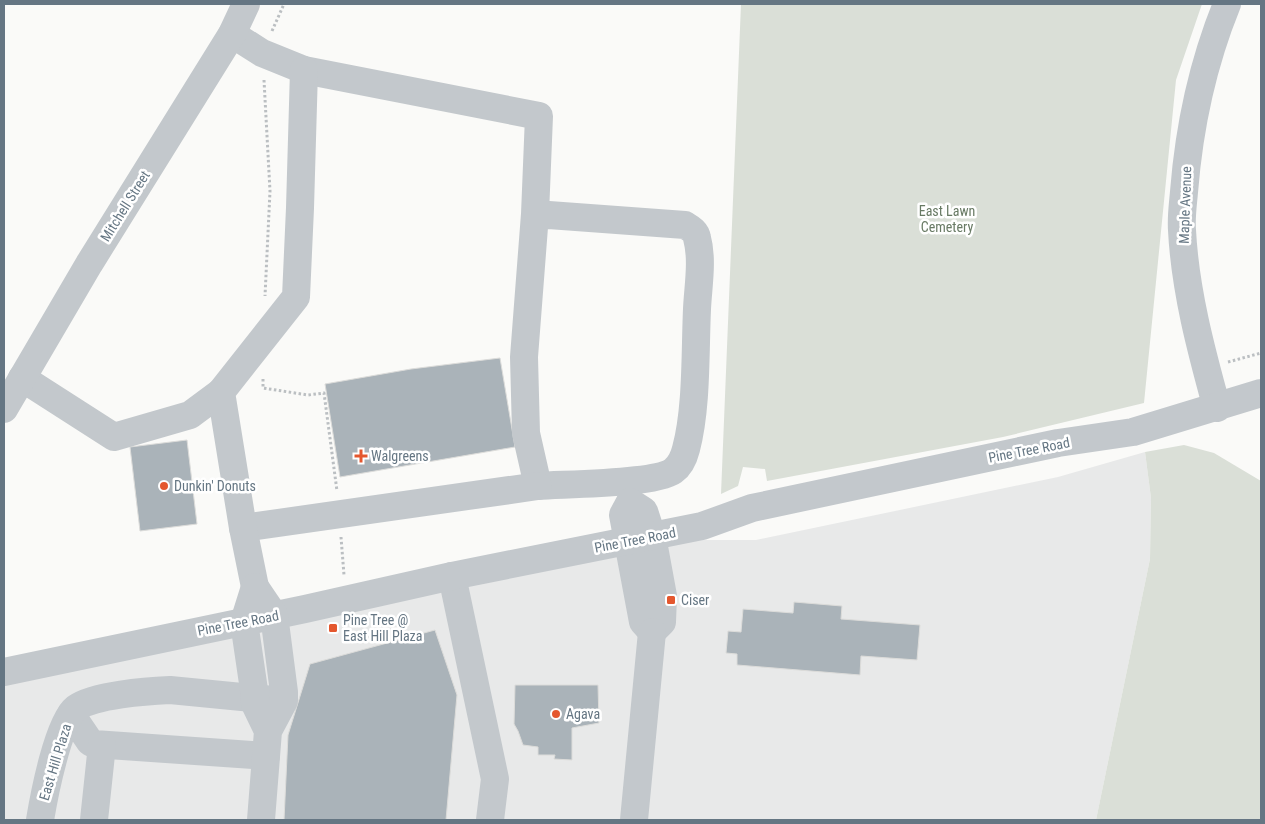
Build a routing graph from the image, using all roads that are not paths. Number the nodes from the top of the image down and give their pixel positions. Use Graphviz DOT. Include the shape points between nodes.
graph roads {
  1 [pos="246,4"];
  2 [pos="1227,4"];
  3 [pos="232,34"];
  4 [pos="304,70"];
  5 [pos="535,214"];
  6 [pos="22,378"];
  7 [pos="221,392"];
  8 [pos="1261,393"];
  9 [pos="4,408"];
  10 [pos="1217,408"];
  11 [pos="538,486"];
  12 [pos="627,492"];
  13 [pos="243,528"];
  14 [pos="639,538"];
  15 [pos="452,576"];
  16 [pos="255,587"];
  17 [pos="274,616"];
  18 [pos="244,622"];
  19 [pos="4,672"];
  20 [pos="254,698"];
  21 [pos="284,701"];
  22 [pos="71,714"];
  23 [pos="102,744"];
  24 [pos="267,744"];
  25 [pos="40,820"];
  26 [pos="94,820"];
  27 [pos="260,820"];
  28 [pos="490,820"];
  29 [pos="634,820"];
  1 -- 3 [label="street, Mitchell Street"];
  2 -- 10 [label="street, Maple Avenue" via="1214,36 1200,90 1186,162 1182,228 1186,278"];
  3 -- 4 [label="street" via="262,53"];
  3 -- 6 [label="street, Mitchell Street"];
  4 -- 5 [label="street" via="539,116"];
  4 -- 7 [label="street" via="296,297"];
  5 -- 11 [label="street" via="524,357 526,433"];
  5 -- 12 [label="street" via="685,225 697,235 699,263 692,411 686,451 674,471"];
  6 -- 7 [label="street" via="114,437 190,415"];
  6 -- 9 [label="street, Mitchell Street"];
  7 -- 13 [label="street"];
  8 -- 10 [label="street, Pine Tree Road"];
  10 -- 14 [label="street, Pine Tree Road" via="1133,432 1058,444 752,508 702,526"];
  11 -- 12 [label="street"];
  11 -- 13 [label="street"];
  12 -- 14 [label="street" via="644,511"];
  13 -- 16 [label="street"];
  14 -- 15 [label="street, Pine Tree Road"];
  14 -- 29 [label="street" via="643,622 652,632"];
  15 -- 17 [label="street, Pine Tree Road"];
  15 -- 28 [label="street" via="495,779"];
  16 -- 17 [label="street"];
  16 -- 18 [label="street"];
  17 -- 18 [label="street, Pine Tree Road"];
  17 -- 21 [label="street"];
  18 -- 19 [label="street, Pine Tree Road"];
  18 -- 20 [label="street"];
  20 -- 21 [label="street, East Hill Plaza"];
  20 -- 22 [label="street, East Hill Plaza" via="194,691 154,691 96,700"];
  20 -- 24 [label="street"];
  21 -- 24 [label="street"];
  22 -- 23 [label="street" via="90,742"];
  22 -- 25 [label="street, East Hill Plaza" via="55,754"];
  23 -- 24 [label="street"];
  23 -- 26 [label="street"];
  24 -- 27 [label="street"];
}
